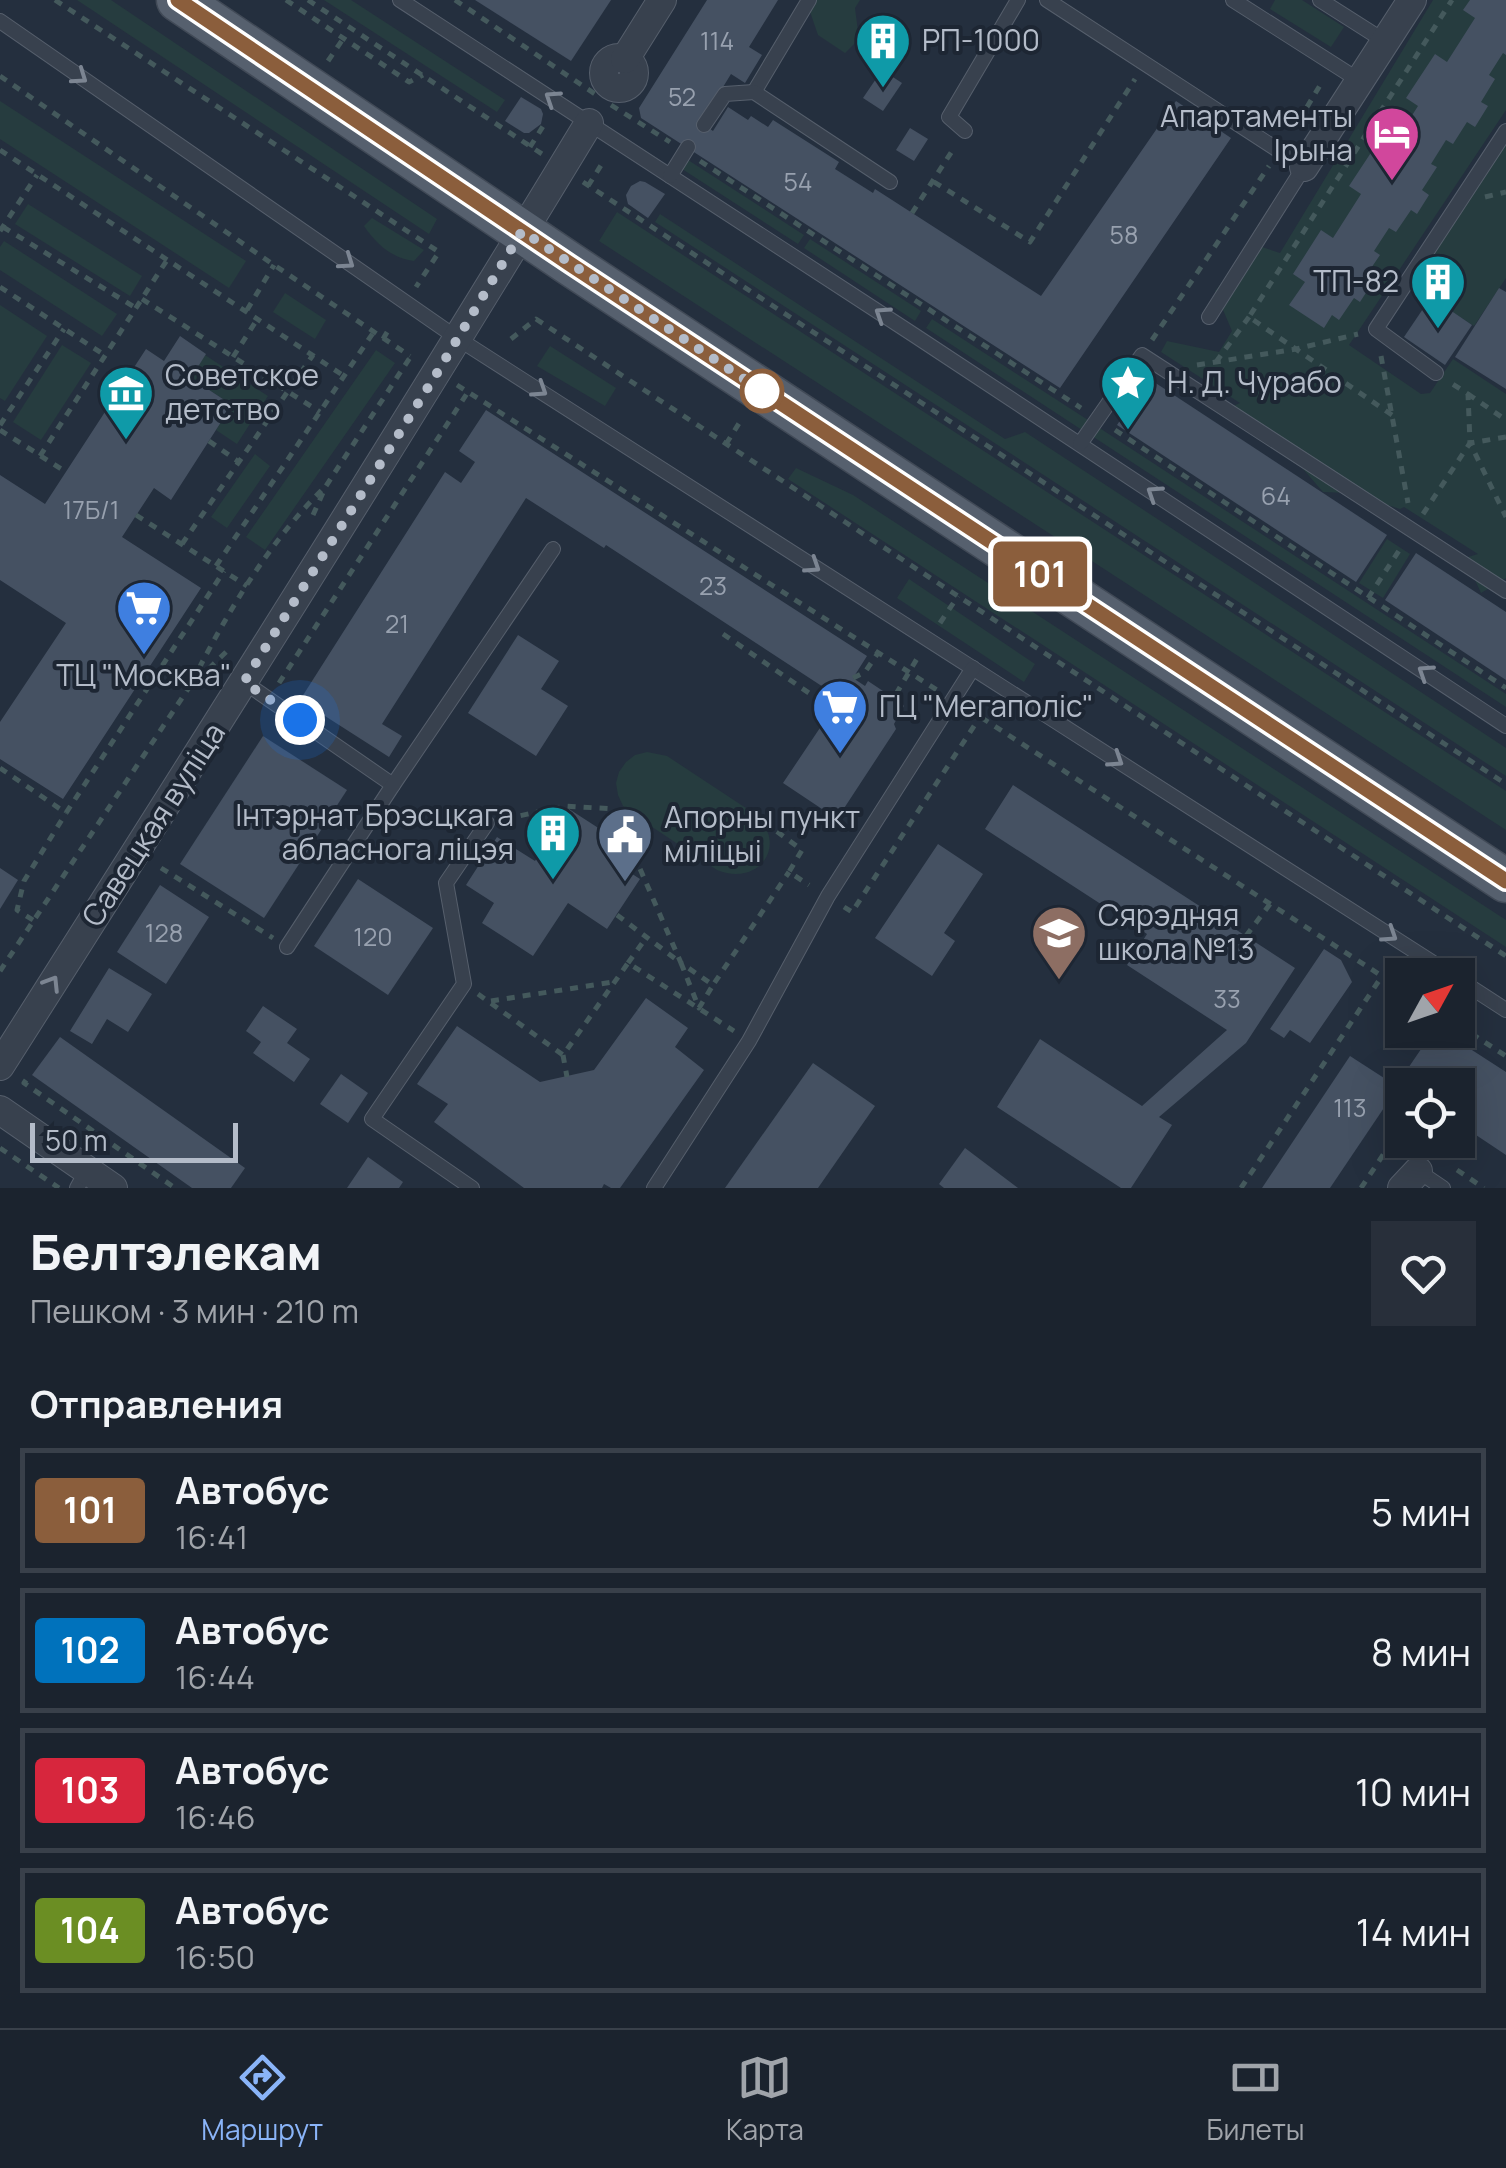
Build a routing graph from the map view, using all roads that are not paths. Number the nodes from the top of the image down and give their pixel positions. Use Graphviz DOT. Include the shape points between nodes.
graph roads {
  1 [pos="178,0"];
  2 [pos="662,0"];
  3 [pos="810,0"];
  4 [pos="1018,0"];
  5 [pos="1047,0"];
  6 [pos="1233,0"];
  7 [pos="1320,0"];
  8 [pos="1412,0"];
  9 [pos="406,2"];
  10 [pos="0,21"];
  11 [pos="1386,42"];
  12 [pos="1360,81"];
  13 [pos="754,92"];
  14 [pos="601,102"];
  15 [pos="704,125"];
  16 [pos="1506,131"];
  17 [pos="964,132"];
  18 [pos="686,149"];
  19 [pos="1304,167"];
  20 [pos="670,176"];
  21 [pos="890,182"];
  22 [pos="522,231"];
  23 [pos="1209,316"];
  24 [pos="457,338"];
  25 [pos="1436,373"];
  26 [pos="1080,444"];
  27 [pos="553,549"];
  28 [pos="1506,590"];
  29 [pos="973,668"];
  30 [pos="244,682"];
  31 [pos="1506,726"];
  32 [pos="393,785"];
  33 [pos="488,823"];
  34 [pos="1506,881"];
  35 [pos="288,947"];
  36 [pos="1425,958"];
  37 [pos="1475,990"];
  38 [pos="1506,1010"];
  39 [pos="0,1066"];
  40 [pos="0,1110"];
  41 [pos="82,1179"];
  42 [pos="1410,1180"];
  43 [pos="113,1188"];
  44 [pos="472,1188"];
  45 [pos="654,1188"];
  46 [pos="1443,1188"];
  1 -- 22 [label="main road"];
  2 -- 14 [label="street, Савецкая вуліца" via="626,59 632,80"];
  3 -- 13 [label="lane"];
  4 -- 17 [label="lane" via="950,117"];
  5 -- 19 [label="lane"];
  6 -- 12 [label="lane"];
  7 -- 11 [label="lane"];
  8 -- 11 [label="street"];
  14 -- 9 [label="lane, one-way"];
  10 -- 24 [label="lane, one-way"];
  11 -- 12 [label="street"];
  12 -- 19 [label="street"];
  13 -- 15 [label="lane" via="724,94"];
  13 -- 21 [label="lane"];
  14 -- 20 [label="lane"];
  14 -- 22 [label="street, Савецкая вуліца"];
  16 -- 25 [label="lane" via="1376,329"];
  18 -- 20 [label="lane"];
  19 -- 23 [label="lane"];
  26 -- 20 [label="lane, one-way"];
  22 -- 24 [label="street, Савецкая вуліца"];
  22 -- 34 [label="main road"];
  24 -- 29 [label="lane, one-way"];
  24 -- 30 [label="street, Савецкая вуліца"];
  26 -- 28 [label="lane" via="1142,355"];
  31 -- 26 [label="lane, one-way"];
  27 -- 32 [label="lane"];
  29 -- 36 [label="lane, one-way"];
  29 -- 45 [label="lane"];
  30 -- 32 [label="lane"];
  39 -- 30 [label="street, Савецкая вуліца, one-way"];
  32 -- 35 [label="lane"];
  33 -- 44 [label="lane" via="446,883 464,984 372,1119"];
  37 -- 38 [label="lane"];
  40 -- 41 [label="street"];
  41 -- 43 [label="street"];
  42 -- 46 [label="lane"];
}
